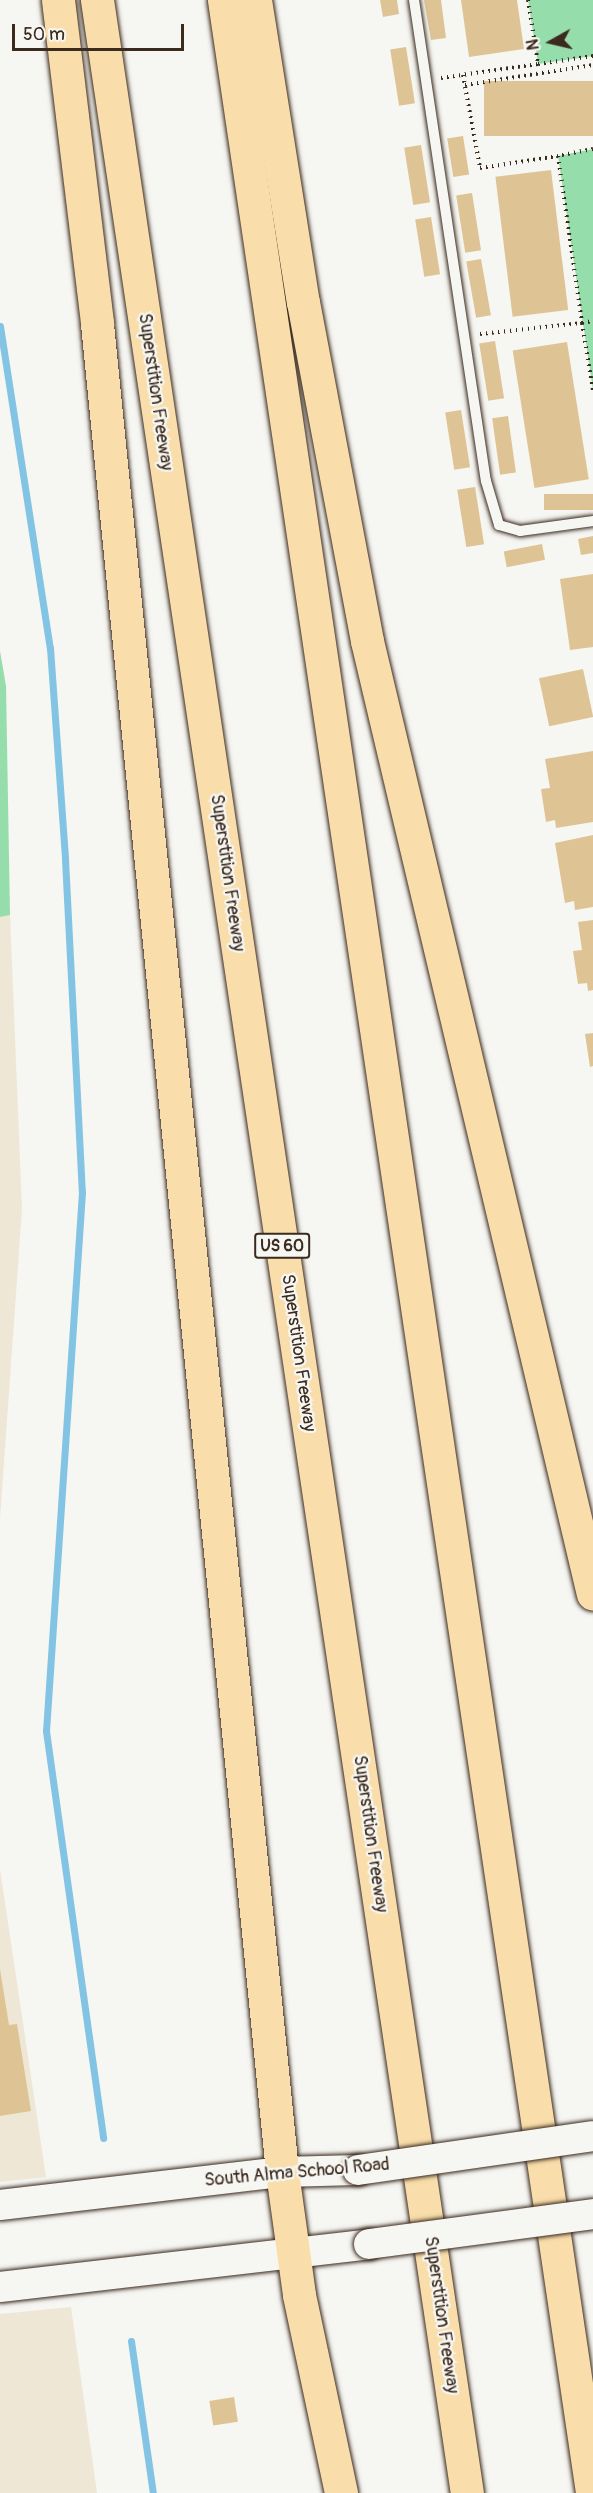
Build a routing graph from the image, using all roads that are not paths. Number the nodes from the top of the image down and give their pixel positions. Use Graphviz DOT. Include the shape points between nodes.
graph roads {
  1 [pos="58,0"];
  2 [pos="97,0"];
  3 [pos="224,0"];
  4 [pos="255,0"];
  5 [pos="414,0"];
  6 [pos="593,521"];
  7 [pos="593,1594"];
  8 [pos="593,2136"];
  9 [pos="282,2172"];
  10 [pos="0,2205"];
  11 [pos="593,2214"];
  12 [pos="295,2254"];
  13 [pos="0,2287"];
  14 [pos="341,2493"];
  15 [pos="467,2493"];
  16 [pos="592,2493"];
  1 -- 9 [label="highway" via="98,324"];
  2 -- 15 [label="highway, Superstition Freeway / US 60"];
  3 -- 16 [label="highway"];
  4 -- 7 [label="highway" via="303,302 366,641"];
  5 -- 6 [label="lane" via="486,481 499,525 520,531"];
  8 -- 9 [label="main road, South Alma School Road, bridge" via="358,2170"];
  9 -- 10 [label="main road, South Alma School Road"];
  9 -- 12 [label="highway"];
  11 -- 12 [label="main road, bridge"];
  12 -- 13 [label="main road"];
  12 -- 14 [label="highway"];
}
